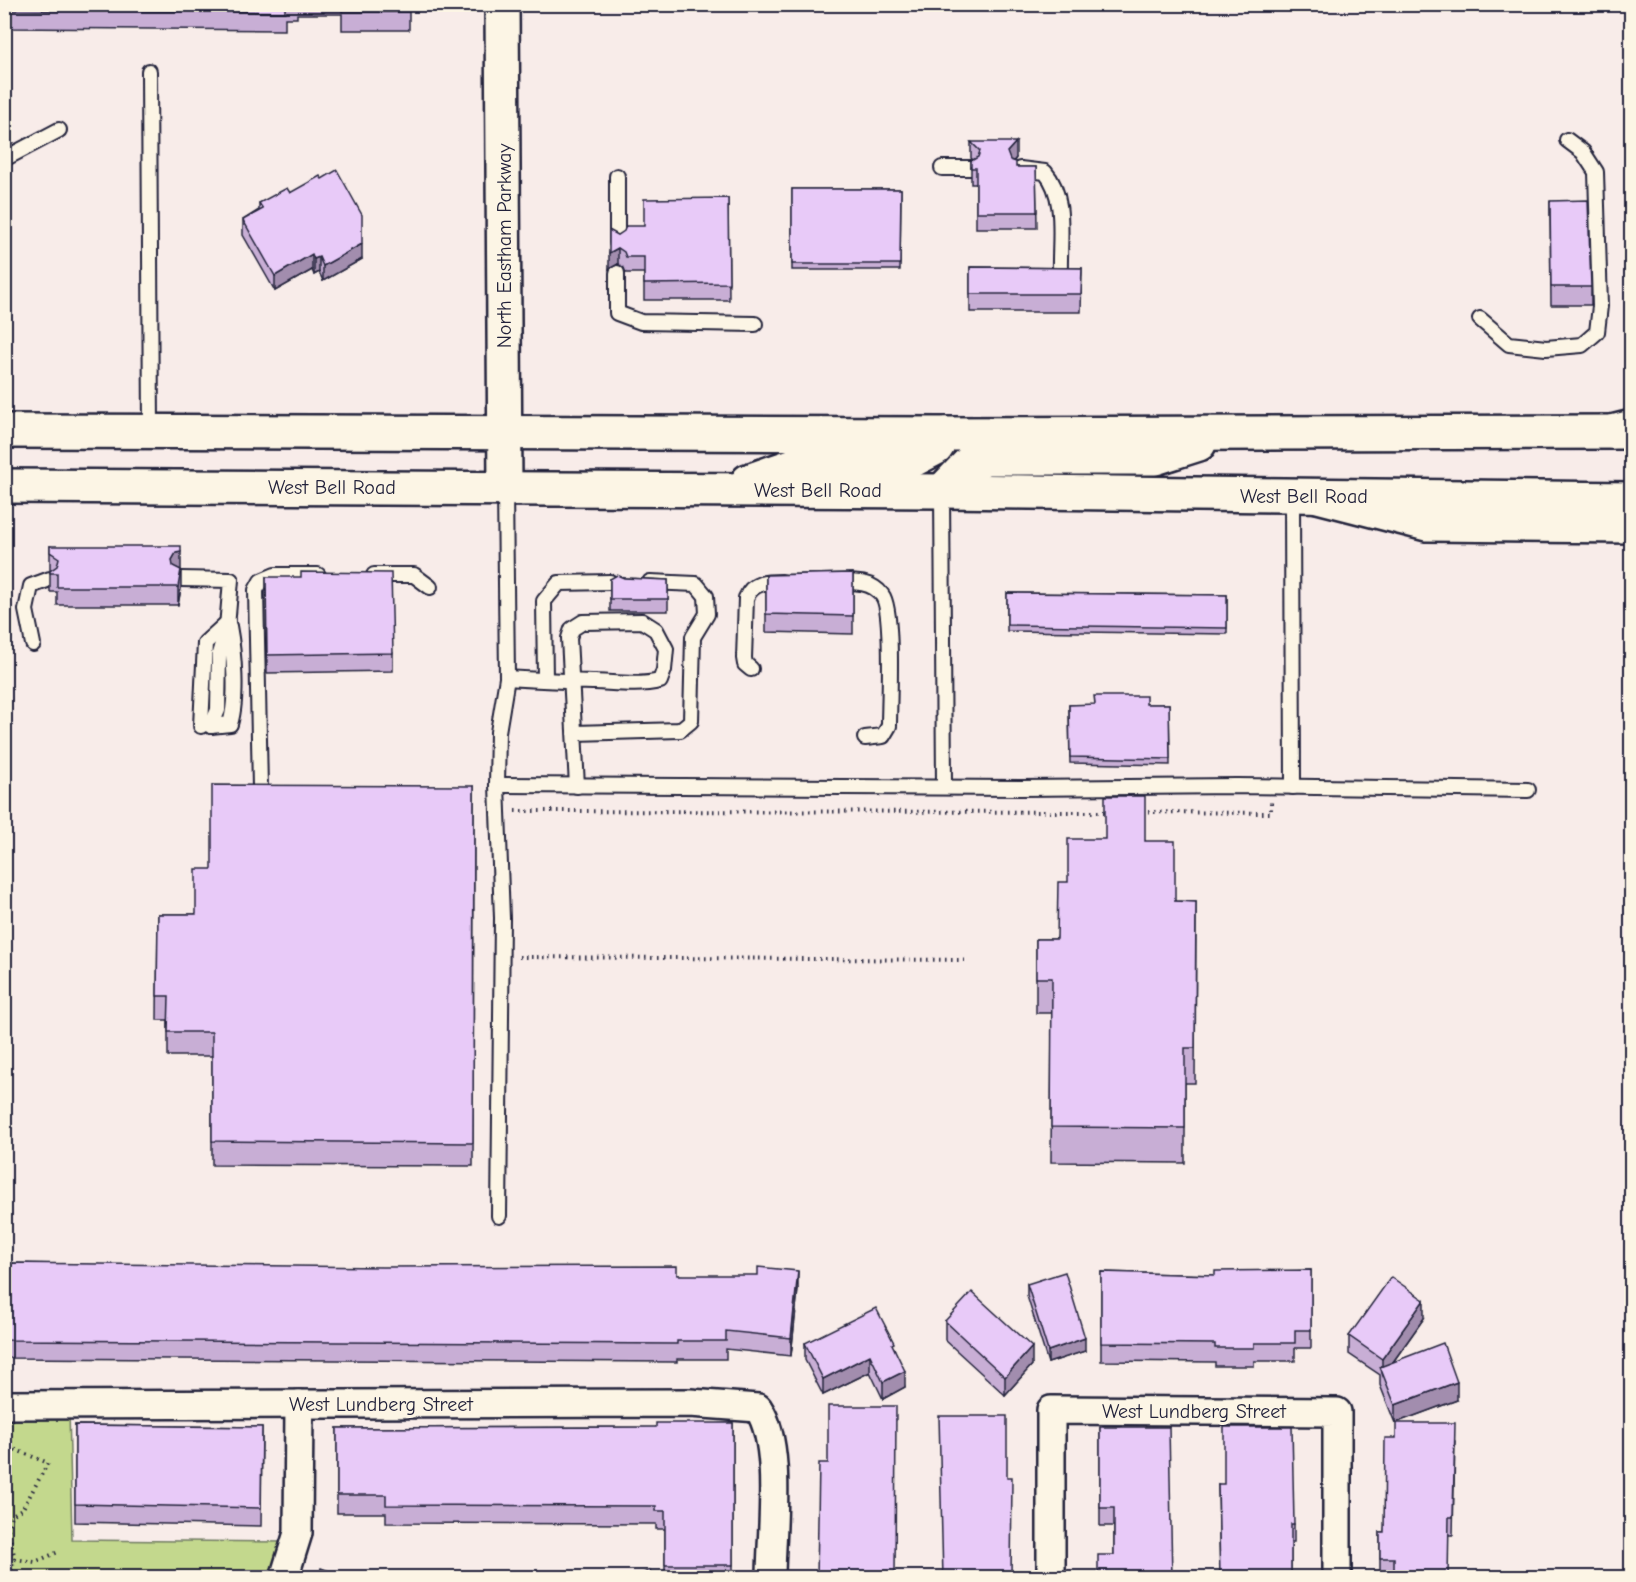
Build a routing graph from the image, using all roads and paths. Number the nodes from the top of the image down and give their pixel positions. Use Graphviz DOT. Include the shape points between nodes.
graph roads {
  1 [pos="502,4"];
  2 [pos="149,70"];
  3 [pos="59,130"];
  4 [pos="1567,140"];
  5 [pos="4,159"];
  6 [pos="942,168"];
  7 [pos="971,168"];
  8 [pos="1016,169"];
  9 [pos="617,176"];
  10 [pos="617,243"];
  11 [pos="1060,272"];
  12 [pos="617,273"];
  13 [pos="1480,319"];
  14 [pos="755,324"];
  15 [pos="1625,430"];
  16 [pos="4,431"];
  17 [pos="151,431"];
  18 [pos="505,432"];
  19 [pos="1231,433"];
  20 [pos="945,434"];
  21 [pos="4,486"];
  22 [pos="505,488"];
  23 [pos="725,489"];
  24 [pos="942,491"];
  25 [pos="1305,496"];
  26 [pos="1632,499"];
  27 [pos="1632,526"];
  28 [pos="333,575"];
  29 [pos="356,575"];
  30 [pos="50,579"];
  31 [pos="181,579"];
  32 [pos="631,581"];
  33 [pos="610,582"];
  34 [pos="801,582"];
  35 [pos="823,582"];
  36 [pos="430,587"];
  37 [pos="33,644"];
  38 [pos="751,669"];
  39 [pos="507,678"];
  40 [pos="545,680"];
  41 [pos="573,681"];
  42 [pos="206,726"];
  43 [pos="575,733"];
  44 [pos="865,738"];
  45 [pos="497,785"];
  46 [pos="577,786"];
  47 [pos="944,786"];
  48 [pos="1270,786"];
  49 [pos="1293,787"];
  50 [pos="260,788"];
  51 [pos="1528,790"];
  52 [pos="499,811"];
  53 [pos="1112,812"];
  54 [pos="1135,812"];
  55 [pos="501,957"];
  56 [pos="967,960"];
  57 [pos="499,1216"];
  58 [pos="299,1404"];
  59 [pos="4,1405"];
  60 [pos="4,1445"];
  61 [pos="58,1552"];
  62 [pos="15,1559"];
  63 [pos="9,1578"];
  64 [pos="284,1578"];
  65 [pos="771,1578"];
  66 [pos="1051,1578"];
  67 [pos="1337,1578"];
  1 -- 18 [label="main road, North Eastham Parkway"];
  2 -- 17 [label="lane"];
  3 -- 5 [label="lane"];
  4 -- 13 [label="lane" via="1583,152 1596,172 1600,306 1597,332 1582,345 1546,348 1509,344"];
  6 -- 7 [label="lane"];
  8 -- 11 [label="lane" via="1045,172 1055,183 1059,196"];
  9 -- 10 [label="lane"];
  12 -- 14 [label="lane" via="617,313 641,322"];
  15 -- 19 [label="main road"];
  16 -- 17 [label="main road"];
  17 -- 18 [label="main road"];
  18 -- 20 [label="main road"];
  18 -- 22 [label="main road, North Eastham Parkway"];
  19 -- 20 [label="main road"];
  19 -- 24 [label="main road" via="1155,458 986,458 968,464"];
  20 -- 23 [label="main road" via="925,456 909,462 800,463"];
  21 -- 22 [label="main road, West Bell Road"];
  22 -- 23 [label="main road, West Bell Road"];
  22 -- 39 [label="lane"];
  23 -- 24 [label="main road, West Bell Road"];
  24 -- 25 [label="main road, West Bell Road"];
  24 -- 47 [label="lane"];
  25 -- 26 [label="main road, West Bell Road"];
  25 -- 27 [label="main road" via="1427,524"];
  25 -- 49 [label="lane"];
  28 -- 50 [label="lane" via="275,575 261,580 256,590"];
  29 -- 36 [label="lane" via="414,575"];
  30 -- 37 [label="lane" via="31,586 26,610"];
  31 -- 42 [label="lane" via="231,580 228,622 219,654 218,710"];
  32 -- 43 [label="lane" via="696,584 706,596 707,614 693,637 691,721 680,730"];
  33 -- 40 [label="lane" via="559,583 544,601"];
  34 -- 38 [label="lane" via="768,582 747,594 744,658"];
  35 -- 44 [label="lane" via="866,584 885,600 889,726 883,736"];
  39 -- 40 [label="lane"];
  39 -- 45 [label="lane" via="498,732"];
  40 -- 41 [label="lane"];
  41 -- 41 [label="lane" via="569,638 572,629 583,622 642,621 656,630 666,649 660,681"];
  41 -- 43 [label="lane"];
  43 -- 46 [label="lane"];
  45 -- 46 [label="lane"];
  45 -- 52 [label="lane"];
  46 -- 47 [label="lane"];
  47 -- 48 [label="lane"];
  48 -- 49 [label="lane"];
  48 -- 54 [label="path" via="1271,813"];
  49 -- 51 [label="lane"];
  52 -- 53 [label="path"];
  52 -- 55 [label="lane"];
  55 -- 56 [label="path"];
  55 -- 57 [label="lane"];
  58 -- 59 [label="street, West Lundberg Street"];
  58 -- 64 [label="street" via="298,1533"];
  58 -- 65 [label="street, West Lundberg Street" via="690,1403 758,1408 767,1421 772,1444"];
  60 -- 62 [label="path" via="48,1463 23,1508 12,1515 8,1530"];
  61 -- 62 [label="path" via="35,1562"];
  62 -- 63 [label="path"];
  66 -- 67 [label="street, West Lundberg Street" via="1051,1410 1337,1412"];
}
